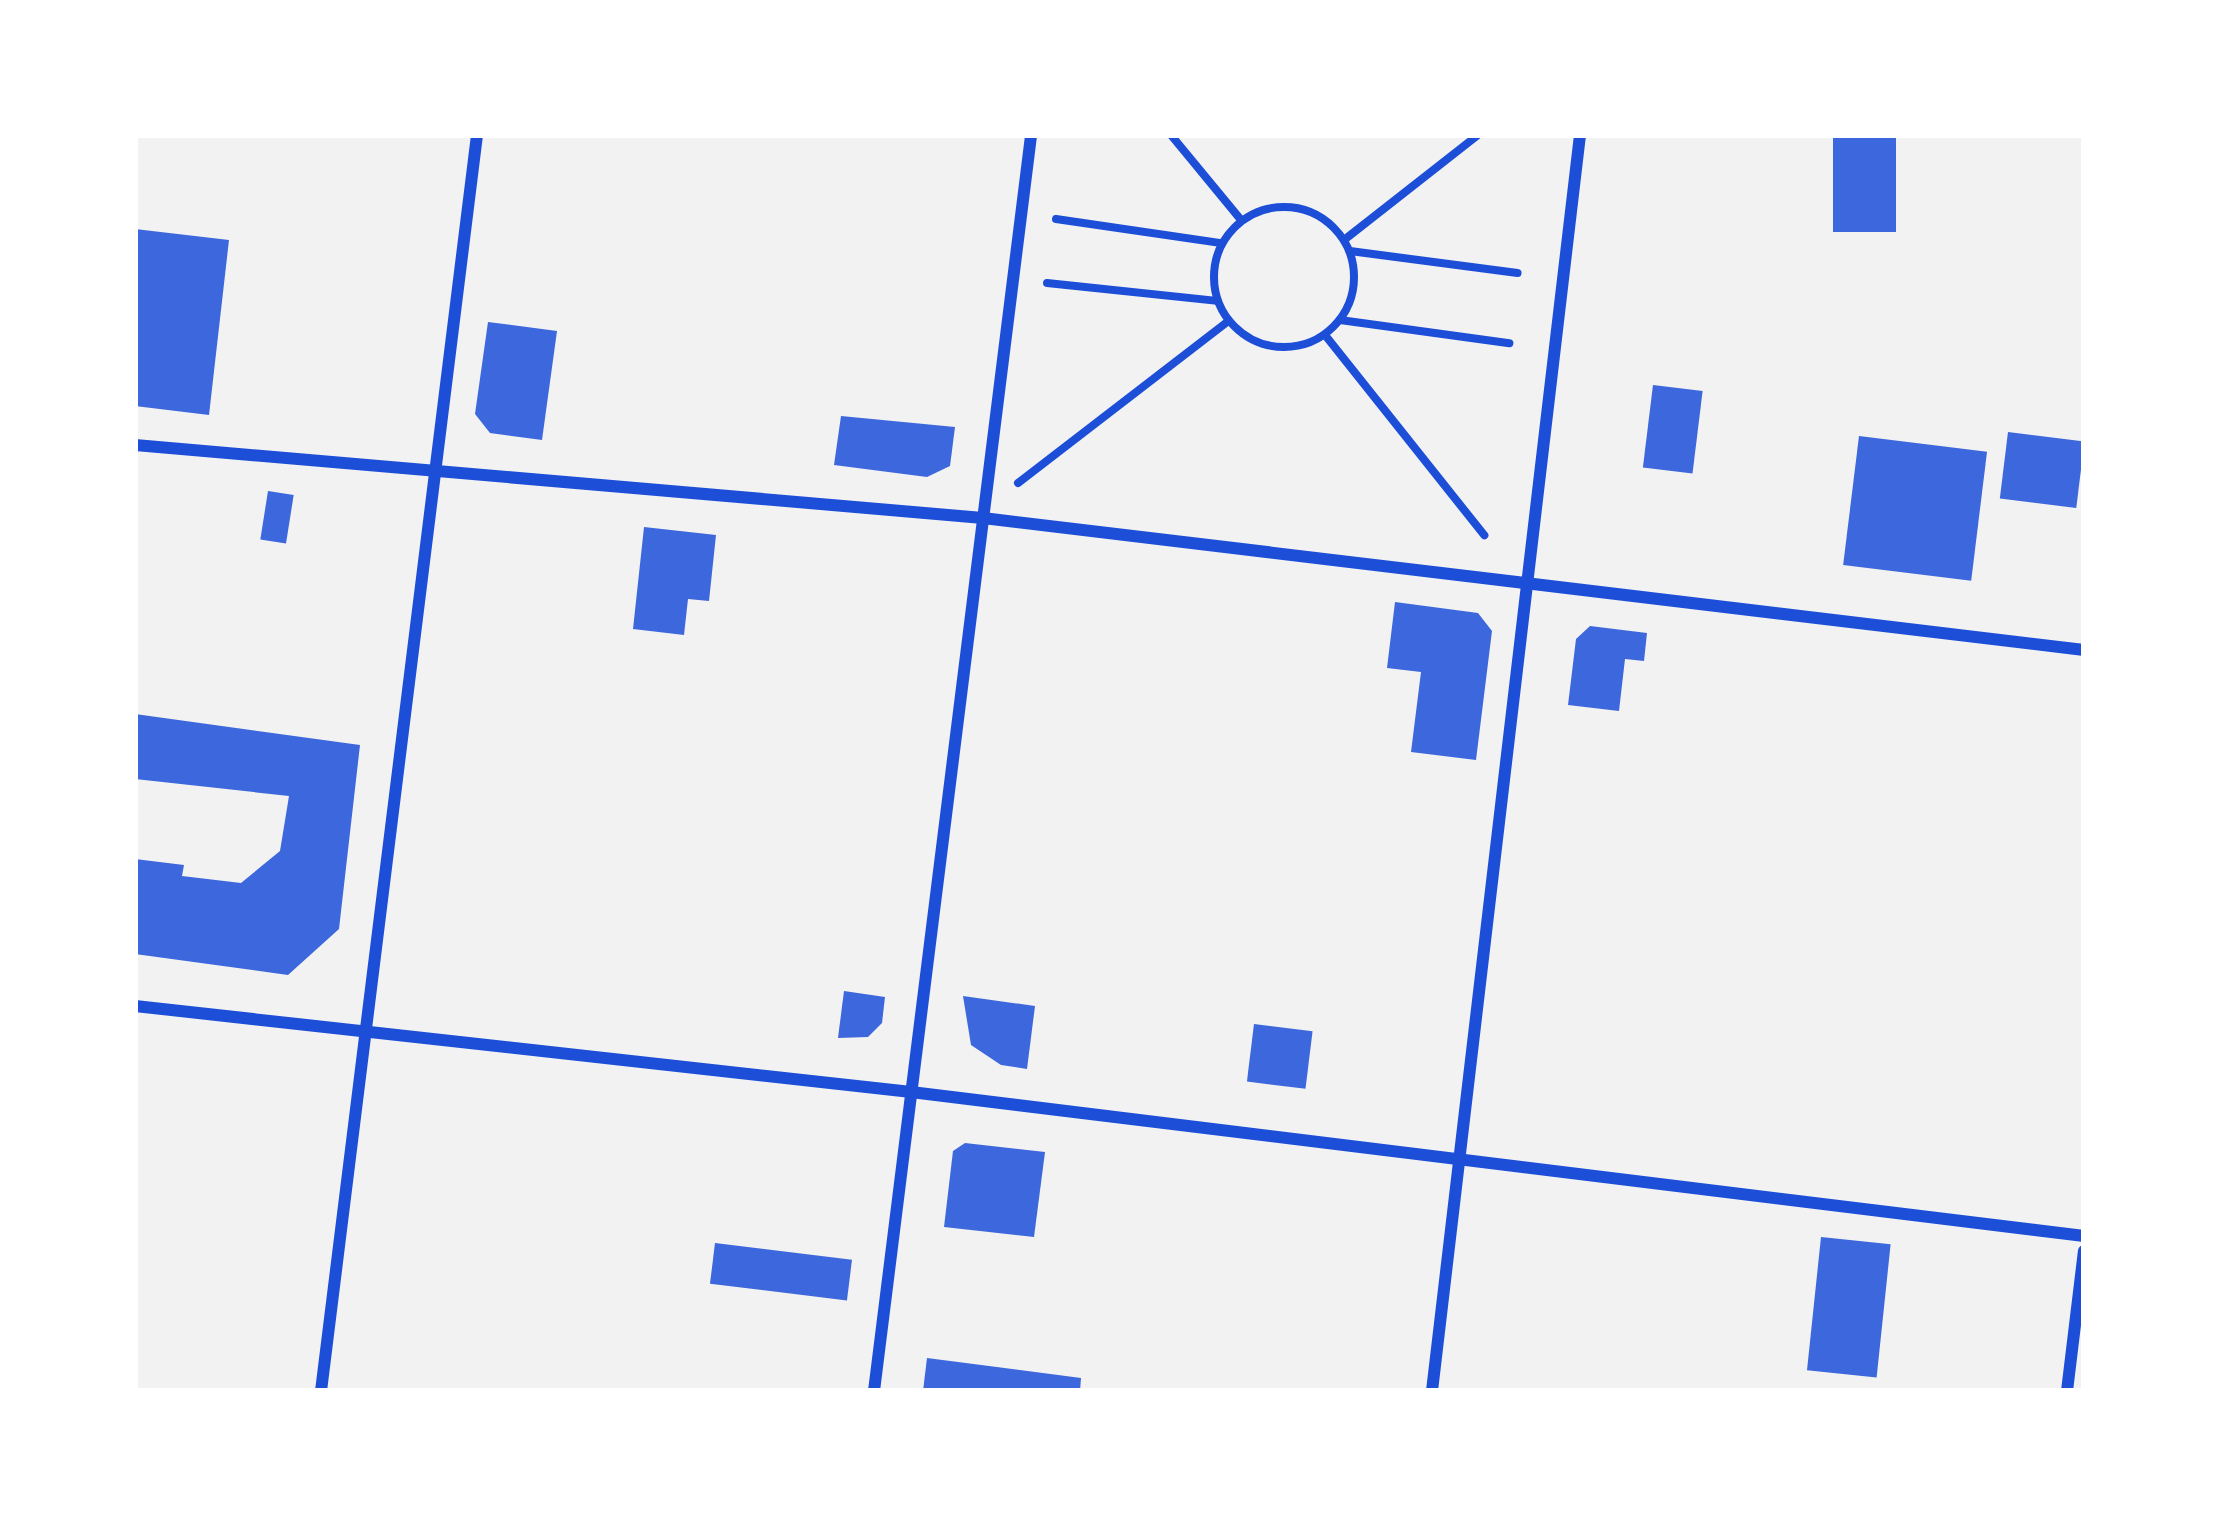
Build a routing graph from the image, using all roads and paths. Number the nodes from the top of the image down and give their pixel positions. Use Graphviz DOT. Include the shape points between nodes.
graph roads {
  1 [pos="477,135"];
  2 [pos="1031,135"];
  3 [pos="1171,135"];
  4 [pos="1478,135"];
  5 [pos="1580,135"];
  6 [pos="1056,219"];
  7 [pos="1241,220"];
  8 [pos="1344,240"];
  9 [pos="1221,243"];
  10 [pos="1348,251"];
  11 [pos="1518,273"];
  12 [pos="1047,284"];
  13 [pos="1217,301"];
  14 [pos="1340,320"];
  15 [pos="1228,321"];
  16 [pos="1324,335"];
  17 [pos="1509,343"];
  18 [pos="135,446"];
  19 [pos="436,474"];
  20 [pos="1018,484"];
  21 [pos="983,518"];
  22 [pos="1484,535"];
  23 [pos="1525,584"];
  24 [pos="2084,650"];
  25 [pos="135,1006"];
  26 [pos="364,1035"];
  27 [pos="911,1091"];
  28 [pos="1459,1161"];
  29 [pos="2084,1236"];
  30 [pos="2084,1251"];
  31 [pos="321,1391"];
  32 [pos="874,1391"];
  33 [pos="1432,1391"];
  34 [pos="2067,1391"];
  1 -- 19 [label="street"];
  2 -- 21 [label="street"];
  3 -- 7 [label="path"];
  4 -- 8 [label="path"];
  5 -- 23 [label="street"];
  6 -- 9 [label="path"];
  7 -- 8 [label="path" via="1262,210 1308,211"];
  7 -- 9 [label="path"];
  8 -- 10 [label="path"];
  9 -- 13 [label="path"];
  10 -- 11 [label="path"];
  10 -- 14 [label="path" via="1355,280"];
  12 -- 13 [label="path"];
  13 -- 15 [label="path"];
  14 -- 16 [label="path"];
  14 -- 17 [label="path"];
  15 -- 16 [label="path" via="1262,345 1306,344"];
  15 -- 20 [label="path"];
  16 -- 22 [label="path"];
  18 -- 19 [label="street"];
  19 -- 21 [label="street"];
  19 -- 26 [label="street"];
  21 -- 23 [label="street"];
  21 -- 27 [label="street"];
  23 -- 24 [label="street"];
  23 -- 28 [label="street"];
  25 -- 26 [label="street"];
  26 -- 27 [label="street"];
  26 -- 31 [label="street"];
  27 -- 28 [label="street"];
  27 -- 32 [label="street"];
  28 -- 29 [label="street"];
  28 -- 33 [label="street"];
  30 -- 34 [label="street"];
}
